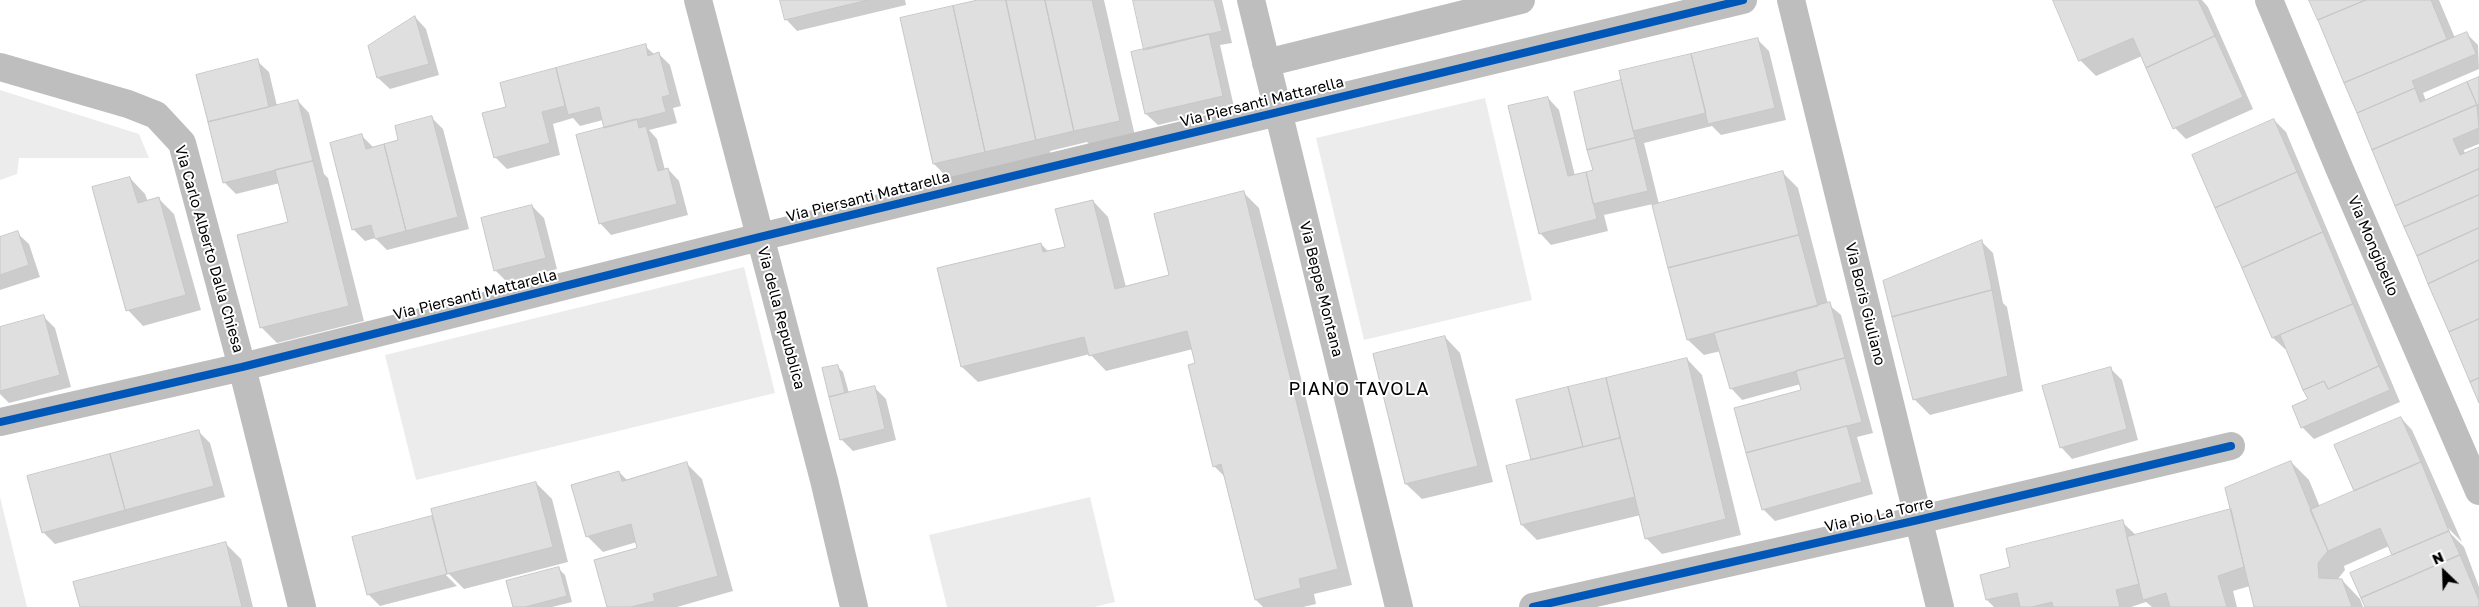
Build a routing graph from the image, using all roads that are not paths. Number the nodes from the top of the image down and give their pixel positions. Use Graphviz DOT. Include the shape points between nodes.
graph roads {
  1 [pos="698,0"];
  2 [pos="1251,0"];
  3 [pos="1521,0"];
  4 [pos="1743,0"];
  5 [pos="1791,0"];
  6 [pos="2269,0"];
  7 [pos="1266,63"];
  8 [pos="0,67"];
  9 [pos="1278,112"];
  10 [pos="760,237"];
  11 [pos="242,367"];
  12 [pos="0,422"];
  13 [pos="2231,446"];
  14 [pos="2479,491"];
  15 [pos="1918,520"];
  16 [pos="302,607"];
  17 [pos="854,607"];
  18 [pos="1399,607"];
  19 [pos="1533,607"];
  20 [pos="1940,607"];
  1 -- 10 [label="street, Via della Repubblica"];
  2 -- 7 [label="street, Via Beppe Montana"];
  3 -- 7 [label="street"];
  4 -- 9 [label="street, Via Piersanti Mattarella"];
  5 -- 15 [label="street, Via Boris Giuliano"];
  6 -- 14 [label="street, Via Mongibello"];
  7 -- 9 [label="street, Via Beppe Montana"];
  8 -- 11 [label="street, Via Carlo Alberto Dalla Chiesa" via="156,114 182,143"];
  9 -- 10 [label="street, Via Piersanti Mattarella"];
  9 -- 18 [label="street, Via Beppe Montana"];
  10 -- 11 [label="street, Via Piersanti Mattarella"];
  10 -- 17 [label="street, Via della Repubblica"];
  11 -- 12 [label="street, Via Piersanti Mattarella"];
  11 -- 16 [label="street, Via Carlo Alberto Dalla Chiesa"];
  13 -- 15 [label="street, Via Pio La Torre"];
  15 -- 19 [label="street, Via Pio La Torre"];
  15 -- 20 [label="street, Via Boris Giuliano"];
}
